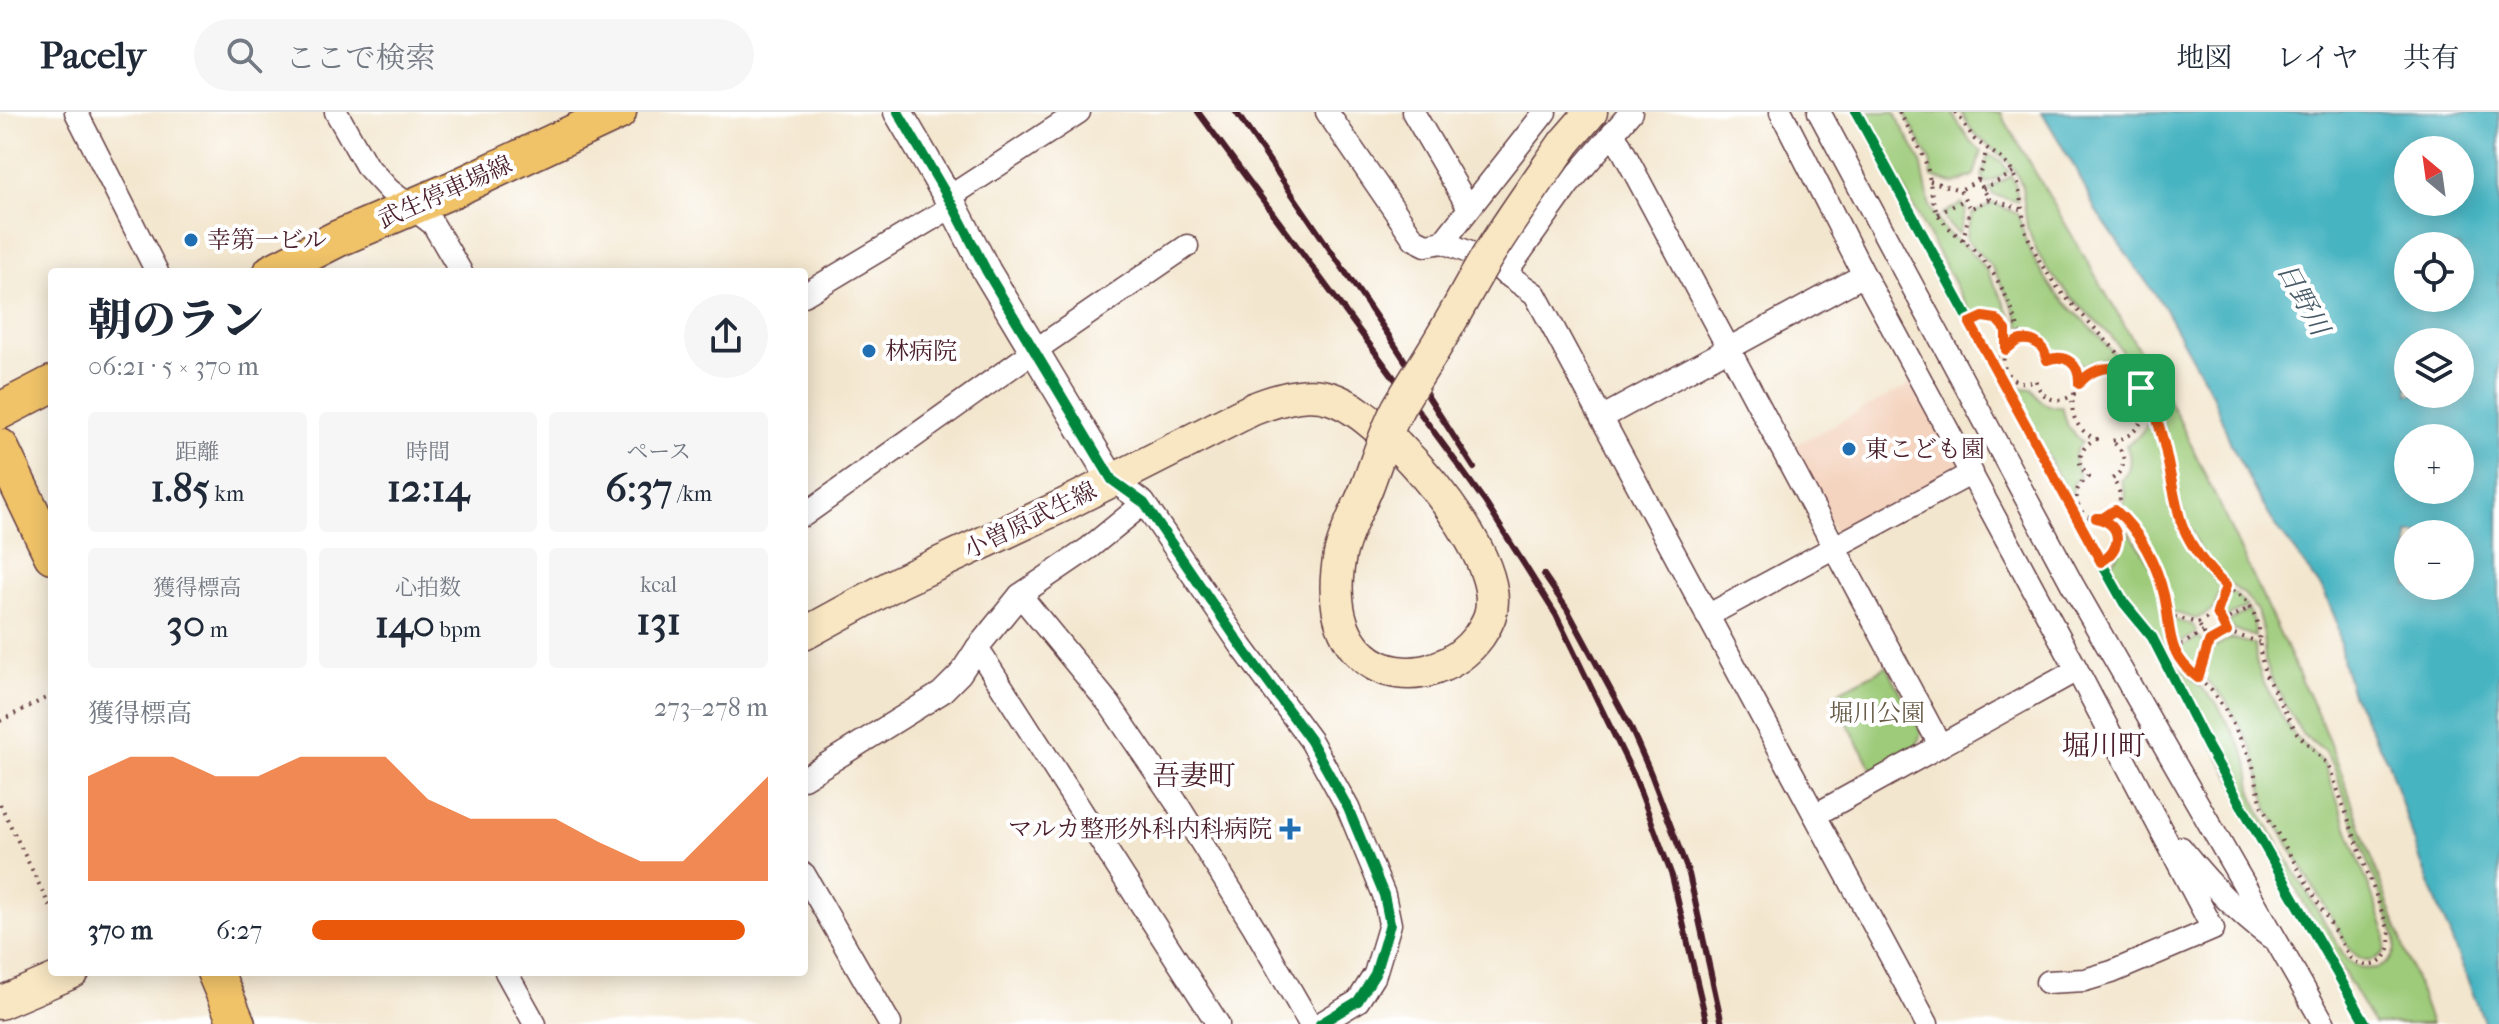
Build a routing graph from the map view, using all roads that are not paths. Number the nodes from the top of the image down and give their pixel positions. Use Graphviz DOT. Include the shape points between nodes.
graph roads {
  1 [pos="76,112"];
  2 [pos="336,112"];
  3 [pos="618,112"];
  4 [pos="898,112"];
  5 [pos="1079,112"];
  6 [pos="1327,112"];
  7 [pos="1413,112"];
  8 [pos="1545,112"];
  9 [pos="1631,112"];
  10 [pos="1781,112"];
  11 [pos="1819,112"];
  12 [pos="1602,122"];
  13 [pos="950,202"];
  14 [pos="411,208"];
  15 [pos="1469,208"];
  16 [pos="1443,242"];
  17 [pos="1187,246"];
  18 [pos="155,268"];
  19 [pos="280,268"];
  20 [pos="459,268"];
  21 [pos="1505,274"];
  22 [pos="1864,275"];
  23 [pos="808,292"];
  24 [pos="1728,350"];
  25 [pos="1034,351"];
  26 [pos="48,386"];
  27 [pos="0,411"];
  28 [pos="1603,417"];
  29 [pos="0,447"];
  30 [pos="1972,473"];
  31 [pos="1112,480"];
  32 [pos="1144,503"];
  33 [pos="808,512"];
  34 [pos="48,547"];
  35 [pos="1835,548"];
  36 [pos="1020,595"];
  37 [pos="1707,616"];
  38 [pos="808,632"];
  39 [pos="977,648"];
  40 [pos="2077,670"];
  41 [pos="1940,745"];
  42 [pos="808,776"];
  43 [pos="2147,803"];
  44 [pos="1815,815"];
  45 [pos="808,881"];
  46 [pos="2278,943"];
  47 [pos="64,976"];
  48 [pos="217,976"];
  49 [pos="508,976"];
  50 [pos="2047,982"];
  51 [pos="0,1003"];
  52 [pos="237,1024"];
  53 [pos="535,1024"];
  54 [pos="890,1024"];
  55 [pos="1218,1024"];
  56 [pos="1310,1024"];
  57 [pos="1320,1024"];
  58 [pos="1927,1024"];
  59 [pos="2324,1024"];
  1 -- 18 [label="street"];
  2 -- 14 [label="street" via="366,165"];
  3 -- 14 [label="main road, 武生停車場線"];
  4 -- 13 [label="street"];
  5 -- 13 [label="street"];
  6 -- 16 [label="street" via="1414,239 1426,245"];
  7 -- 15 [label="street"];
  8 -- 15 [label="street"];
  9 -- 12 [label="street"];
  10 -- 22 [label="street"];
  11 -- 46 [label="street" via="2072,584"];
  12 -- 21 [label="street" via="1569,184"];
  12 -- 24 [label="street"];
  12 -- 31 [label="main road, 小曽原武生線, bridge" via="1565,142 1489,253 1397,410 1340,553 1341,624 1362,656 1379,668 1401,673 1433,670 1463,654 1491,613 1484,566 1424,473 1397,445 1348,405 1321,396 1292,396 1253,409"];
  13 -- 23 [label="street"];
  13 -- 25 [label="street"];
  14 -- 19 [label="main road, 武生停車場線"];
  14 -- 20 [label="street" via="433,224"];
  15 -- 16 [label="street"];
  16 -- 21 [label="street" via="1483,258"];
  17 -- 25 [label="street"];
  21 -- 28 [label="street" via="1535,294"];
  22 -- 24 [label="street"];
  22 -- 30 [label="street"];
  24 -- 28 [label="street"];
  24 -- 35 [label="street"];
  25 -- 31 [label="street"];
  25 -- 33 [label="street"];
  26 -- 27 [label="main road"];
  28 -- 37 [label="street"];
  29 -- 34 [label="main road"];
  30 -- 35 [label="street"];
  30 -- 40 [label="street"];
  31 -- 32 [label="street"];
  31 -- 38 [label="main road, 小曽原武生線"];
  32 -- 36 [label="street"];
  32 -- 57 [label="street" via="1311,741 1348,808 1384,895 1390,924 1375,974 1358,1001"];
  35 -- 37 [label="street"];
  35 -- 41 [label="street"];
  36 -- 39 [label="street"];
  36 -- 56 [label="street" via="1110,705 1176,802"];
  37 -- 44 [label="street"];
  39 -- 42 [label="street" via="941,693"];
  39 -- 55 [label="street"];
  40 -- 41 [label="street"];
  40 -- 43 [label="street"];
  41 -- 44 [label="street"];
  43 -- 46 [label="street" via="2214,888"];
  43 -- 50 [label="street" via="2213,929 2112,972"];
  44 -- 58 [label="street"];
  45 -- 54 [label="street"];
  46 -- 59 [label="street"];
  47 -- 51 [label="main road"];
  48 -- 52 [label="main road"];
  49 -- 53 [label="street"];
}
